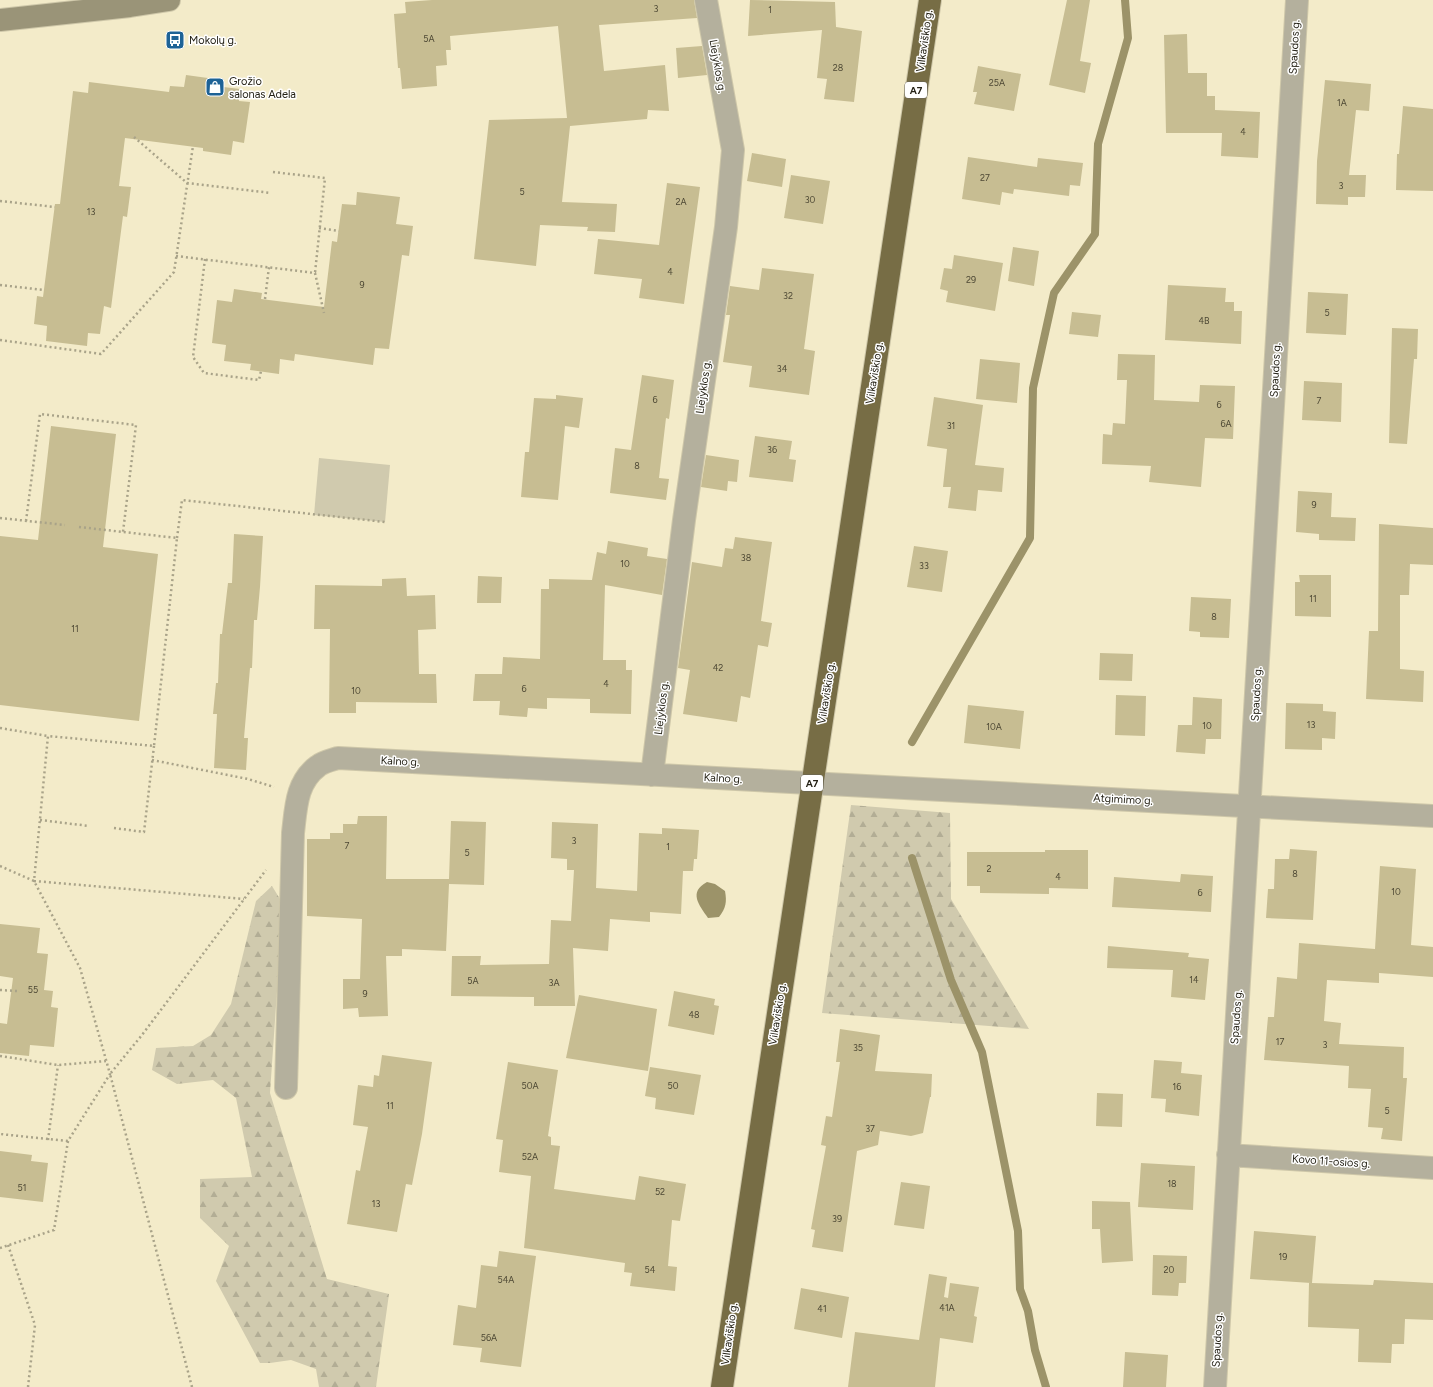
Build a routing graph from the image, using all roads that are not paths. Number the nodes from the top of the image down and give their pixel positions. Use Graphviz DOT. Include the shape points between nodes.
graph roads {
  1 [pos="169,0"];
  2 [pos="706,0"];
  3 [pos="930,0"];
  4 [pos="1297,0"];
  5 [pos="0,20"];
  6 [pos="652,775"];
  7 [pos="812,782"];
  8 [pos="1249,807"];
  9 [pos="1433,816"];
  10 [pos="286,1088"];
  11 [pos="1228,1155"];
  12 [pos="1433,1168"];
  13 [pos="722,1387"];
  14 [pos="1215,1387"];
  1 -- 5 [label="main road"];
  2 -- 6 [label="street, Liejyklos g." via="733,150 726,227 684,520"];
  3 -- 7 [label="highway, Vilkaviškio g. / A7"];
  4 -- 8 [label="street, Spaudos g."];
  6 -- 7 [label="street, Kalno g."];
  6 -- 10 [label="street, Kalno g." via="338,758 319,765 304,780 298,794 294,833"];
  7 -- 8 [label="street, Atgimimo g."];
  7 -- 13 [label="highway, Vilkaviškio g. / A7"];
  8 -- 9 [label="street, Atgimimo g."];
  8 -- 11 [label="street, Spaudos g."];
  11 -- 12 [label="street, Kovo 11-osios g."];
  11 -- 14 [label="street, Spaudos g."];
}
